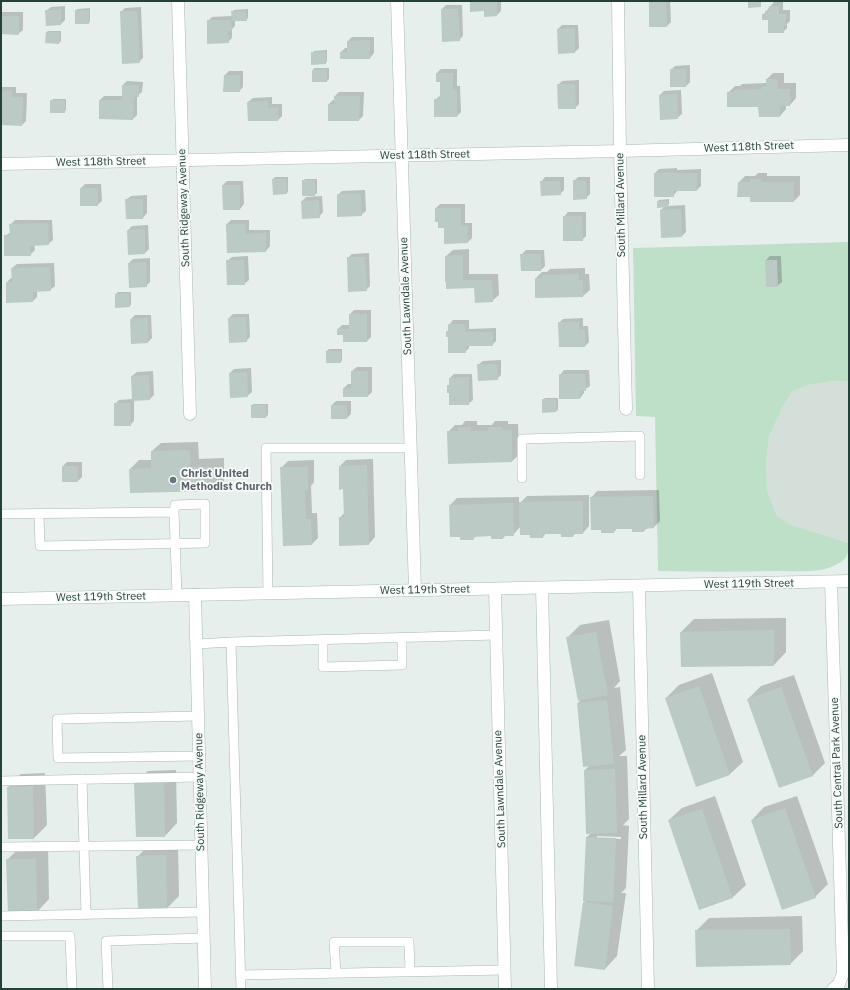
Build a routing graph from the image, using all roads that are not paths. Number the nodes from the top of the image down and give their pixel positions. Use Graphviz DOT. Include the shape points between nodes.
graph roads {
  1 [pos="178,1"];
  2 [pos="397,1"];
  3 [pos="618,1"];
  4 [pos="849,144"];
  5 [pos="620,151"];
  6 [pos="402,155"];
  7 [pos="182,160"];
  8 [pos="1,164"];
  9 [pos="626,409"];
  10 [pos="190,414"];
  11 [pos="411,448"];
  12 [pos="640,475"];
  13 [pos="522,478"];
  14 [pos="174,512"];
  15 [pos="1,514"];
  16 [pos="39,515"];
  17 [pos="175,543"];
  18 [pos="831,582"];
  19 [pos="849,582"];
  20 [pos="638,586"];
  21 [pos="542,588"];
  22 [pos="495,589"];
  23 [pos="415,590"];
  24 [pos="268,594"];
  25 [pos="177,595"];
  26 [pos="195,595"];
  27 [pos="1,599"];
  28 [pos="496,635"];
  29 [pos="402,638"];
  30 [pos="323,640"];
  31 [pos="231,642"];
  32 [pos="196,644"];
  33 [pos="198,716"];
  34 [pos="199,756"];
  35 [pos="200,777"];
  36 [pos="82,779"];
  37 [pos="1,781"];
  38 [pos="202,845"];
  39 [pos="1,846"];
  40 [pos="83,846"];
  41 [pos="203,912"];
  42 [pos="86,915"];
  43 [pos="1,916"];
  44 [pos="1,936"];
  45 [pos="204,938"];
  46 [pos="505,970"];
  47 [pos="410,971"];
  48 [pos="336,972"];
  49 [pos="240,975"];
  50 [pos="72,989"];
  51 [pos="108,989"];
  52 [pos="205,989"];
  53 [pos="241,989"];
  54 [pos="505,989"];
  55 [pos="551,989"];
  56 [pos="648,989"];
  57 [pos="834,989"];
  1 -- 7 [label="street, South Ridgeway Avenue"];
  2 -- 6 [label="street, South Lawndale Avenue"];
  3 -- 5 [label="street, South Millard Avenue"];
  4 -- 5 [label="street, West 118th Street"];
  5 -- 6 [label="street, West 118th Street"];
  5 -- 9 [label="street, South Millard Avenue"];
  6 -- 7 [label="street, West 118th Street"];
  6 -- 11 [label="street, South Lawndale Avenue"];
  7 -- 8 [label="street, West 118th Street"];
  7 -- 10 [label="street, South Ridgeway Avenue"];
  11 -- 23 [label="street, South Lawndale Avenue"];
  11 -- 24 [label="lane" via="266,448"];
  12 -- 13 [label="lane" via="640,436 584,437 522,439"];
  14 -- 16 [label="lane"];
  14 -- 17 [label="lane"];
  14 -- 17 [label="lane" via="175,505 205,504 205,543"];
  15 -- 16 [label="lane"];
  16 -- 17 [label="lane" via="40,546"];
  17 -- 25 [label="lane"];
  18 -- 19 [label="street, West 119th Street"];
  18 -- 20 [label="street, West 119th Street"];
  18 -- 57 [label="street, South Central Park Avenue" via="843,973"];
  20 -- 21 [label="street, West 119th Street"];
  20 -- 56 [label="street, South Millard Avenue"];
  21 -- 22 [label="street, West 119th Street"];
  21 -- 55 [label="street"];
  22 -- 23 [label="street, West 119th Street"];
  22 -- 28 [label="street, South Lawndale Avenue"];
  23 -- 24 [label="street, West 119th Street"];
  24 -- 26 [label="street, West 119th Street"];
  25 -- 26 [label="street, West 119th Street"];
  25 -- 27 [label="street, West 119th Street"];
  26 -- 32 [label="street, South Ridgeway Avenue"];
  28 -- 29 [label="lane"];
  28 -- 46 [label="street, South Lawndale Avenue"];
  29 -- 30 [label="lane"];
  29 -- 30 [label="lane" via="402,665 323,667"];
  30 -- 31 [label="lane"];
  31 -- 32 [label="lane"];
  31 -- 49 [label="lane"];
  32 -- 33 [label="street, South Ridgeway Avenue"];
  33 -- 34 [label="street, South Ridgeway Avenue"];
  33 -- 34 [label="lane" via="57,719 58,758"];
  34 -- 35 [label="street, South Ridgeway Avenue"];
  35 -- 36 [label="lane"];
  35 -- 38 [label="street, South Ridgeway Avenue"];
  36 -- 37 [label="lane"];
  36 -- 40 [label="lane"];
  38 -- 40 [label="lane"];
  38 -- 41 [label="street, South Ridgeway Avenue"];
  39 -- 40 [label="lane"];
  40 -- 42 [label="lane"];
  41 -- 42 [label="lane"];
  41 -- 45 [label="street, South Ridgeway Avenue"];
  42 -- 43 [label="lane"];
  44 -- 50 [label="lane" via="70,936"];
  45 -- 51 [label="lane" via="106,941"];
  45 -- 52 [label="street, South Ridgeway Avenue"];
  46 -- 47 [label="lane"];
  46 -- 54 [label="street, South Lawndale Avenue"];
  47 -- 48 [label="lane"];
  47 -- 48 [label="lane" via="409,942 334,942"];
  48 -- 49 [label="lane"];
  49 -- 53 [label="lane"];
}
